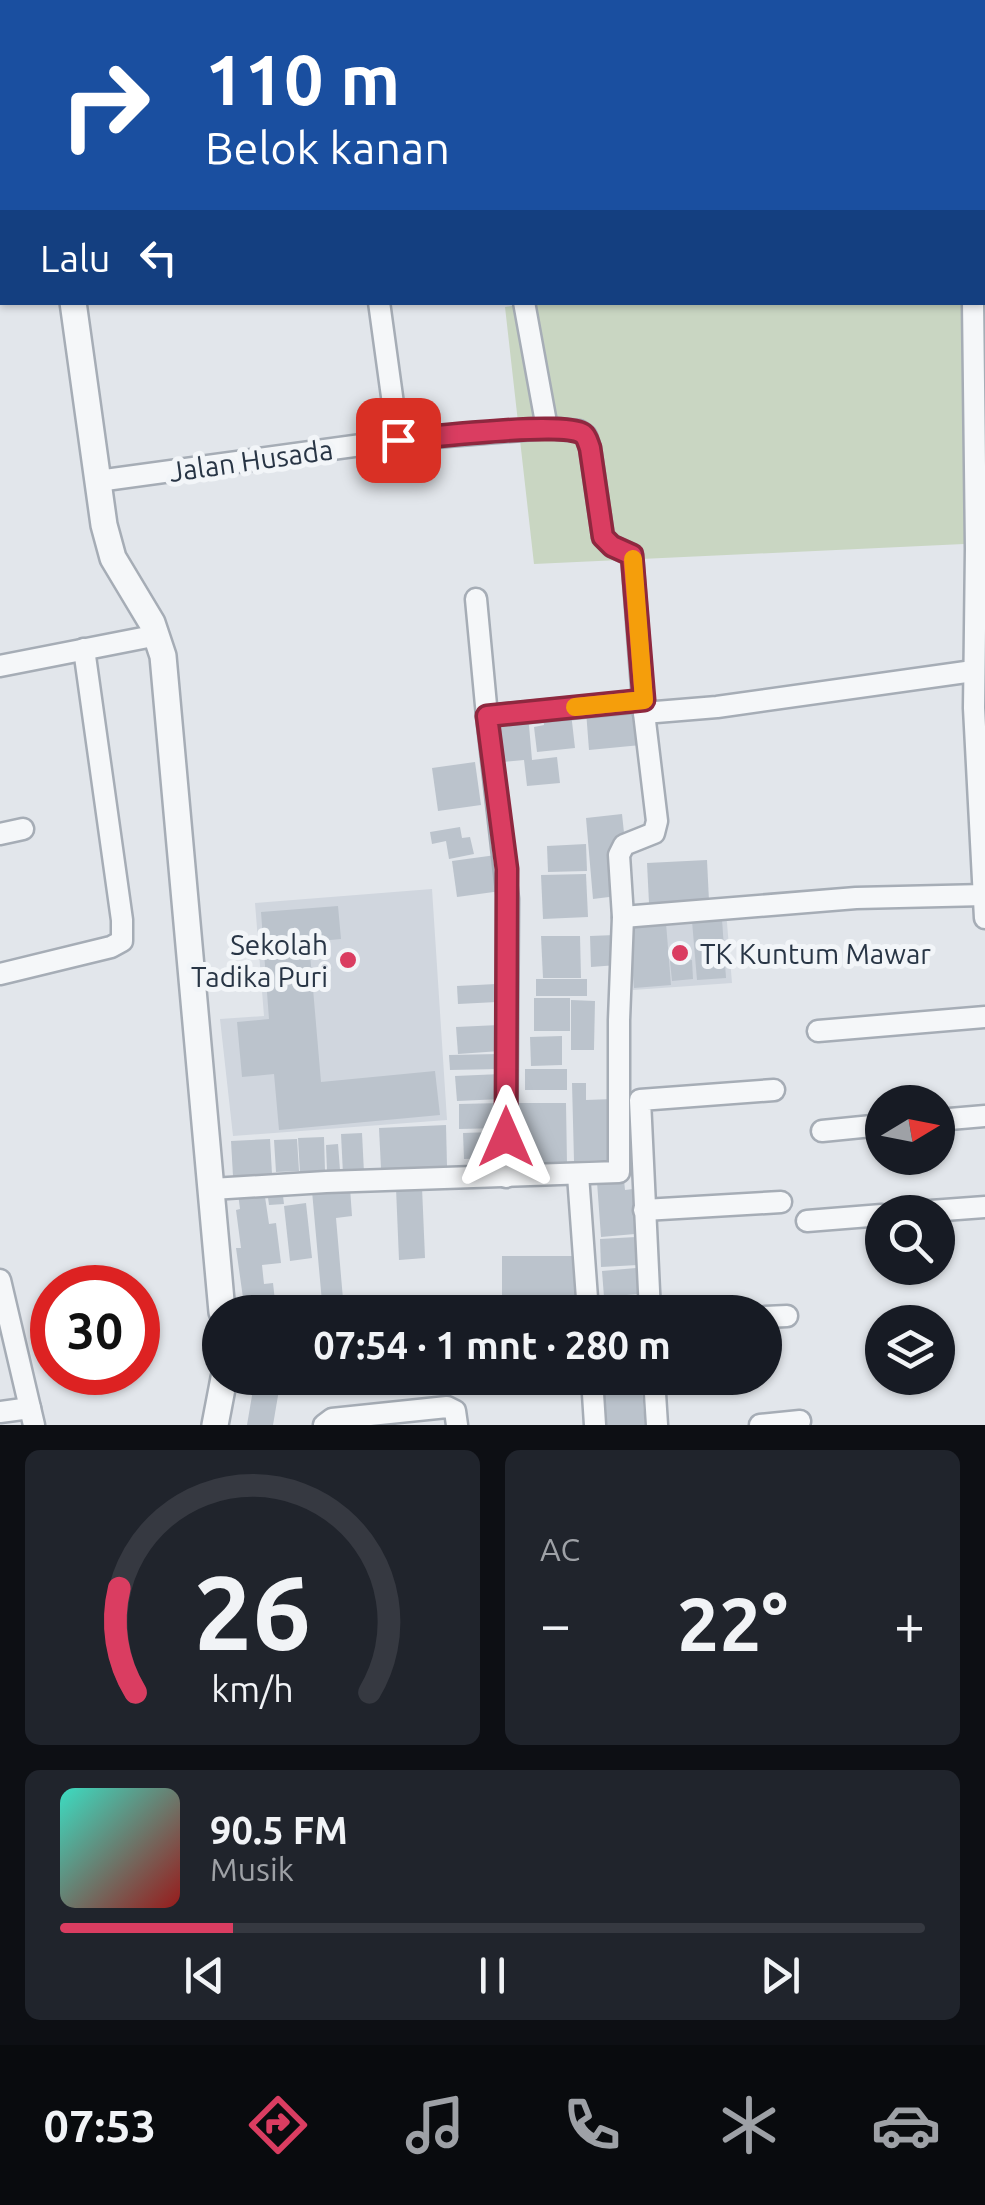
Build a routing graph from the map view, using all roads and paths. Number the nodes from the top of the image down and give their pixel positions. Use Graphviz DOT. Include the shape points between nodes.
graph roads {
  1 [pos="73,305"];
  2 [pos="379,305"];
  3 [pos="525,305"];
  4 [pos="974,305"];
  5 [pos="547,428"];
  6 [pos="398,440"];
  7 [pos="98,482"];
  8 [pos="476,599"];
  9 [pos="980,603"];
  10 [pos="158,635"];
  11 [pos="84,649"];
  12 [pos="0,666"];
  13 [pos="973,671"];
  14 [pos="644,707"];
  15 [pos="979,708"];
  16 [pos="487,716"];
  17 [pos="23,828"];
  18 [pos="0,834"];
  19 [pos="985,895"];
  20 [pos="624,917"];
  21 [pos="985,918"];
  22 [pos="0,974"];
  23 [pos="985,1017"];
  24 [pos="818,1031"];
  25 [pos="774,1090"];
  26 [pos="985,1116"];
  27 [pos="955,1119"];
  28 [pos="865,1127"];
  29 [pos="822,1131"];
  30 [pos="578,1176"];
  31 [pos="506,1177"];
  32 [pos="212,1189"];
  33 [pos="781,1202"];
  34 [pos="985,1207"];
  35 [pos="955,1209"];
  36 [pos="644,1210"];
  37 [pos="865,1216"];
  38 [pos="807,1221"];
  39 [pos="0,1280"];
  40 [pos="221,1295"];
  41 [pos="587,1295"];
  42 [pos="649,1295"];
  43 [pos="782,1316"];
  44 [pos="787,1316"];
  45 [pos="221,1395"];
  46 [pos="593,1395"];
  47 [pos="655,1395"];
  48 [pos="0,1412"];
  49 [pos="32,1416"];
  50 [pos="800,1421"];
  51 [pos="215,1425"];
  52 [pos="324,1425"];
  53 [pos="457,1425"];
  54 [pos="596,1425"];
  55 [pos="657,1425"];
  56 [pos="760,1425"];
  1 -- 7 [label="street"];
  2 -- 6 [label="street"];
  3 -- 5 [label="street"];
  4 -- 9 [label="street"];
  5 -- 6 [label="street, Jalan Husada"];
  5 -- 14 [label="street, Jalan Husada" via="586,436 603,537 632,555"];
  6 -- 7 [label="street, Jalan Husada"];
  7 -- 10 [label="street" via="113,558"];
  8 -- 16 [label="street"];
  9 -- 13 [label="street"];
  10 -- 11 [label="street"];
  10 -- 32 [label="street"];
  11 -- 12 [label="street"];
  11 -- 22 [label="street" via="122,941"];
  13 -- 14 [label="street" via="717,707"];
  13 -- 15 [label="street"];
  14 -- 16 [label="street"];
  14 -- 20 [label="street" via="658,821 654,833 618,855"];
  15 -- 19 [label="street"];
  16 -- 31 [label="street" via="508,884"];
  17 -- 18 [label="street"];
  19 -- 20 [label="street"];
  19 -- 21 [label="street"];
  20 -- 30 [label="street" via="620,1172"];
  23 -- 24 [label="street"];
  25 -- 36 [label="street" via="640,1100"];
  26 -- 27 [label="street"];
  28 -- 29 [label="street"];
  30 -- 31 [label="street"];
  30 -- 41 [label="street"];
  31 -- 32 [label="street"];
  32 -- 40 [label="street"];
  33 -- 36 [label="street"];
  34 -- 35 [label="street"];
  36 -- 42 [label="street"];
  37 -- 38 [label="street"];
  39 -- 49 [label="street"];
  43 -- 44 [label="street"];
  45 -- 51 [label="street"];
  46 -- 54 [label="street"];
  47 -- 55 [label="street"];
  48 -- 49 [label="street"];
  50 -- 56 [label="street"];
  52 -- 53 [label="street" via="448,1407"];
}
